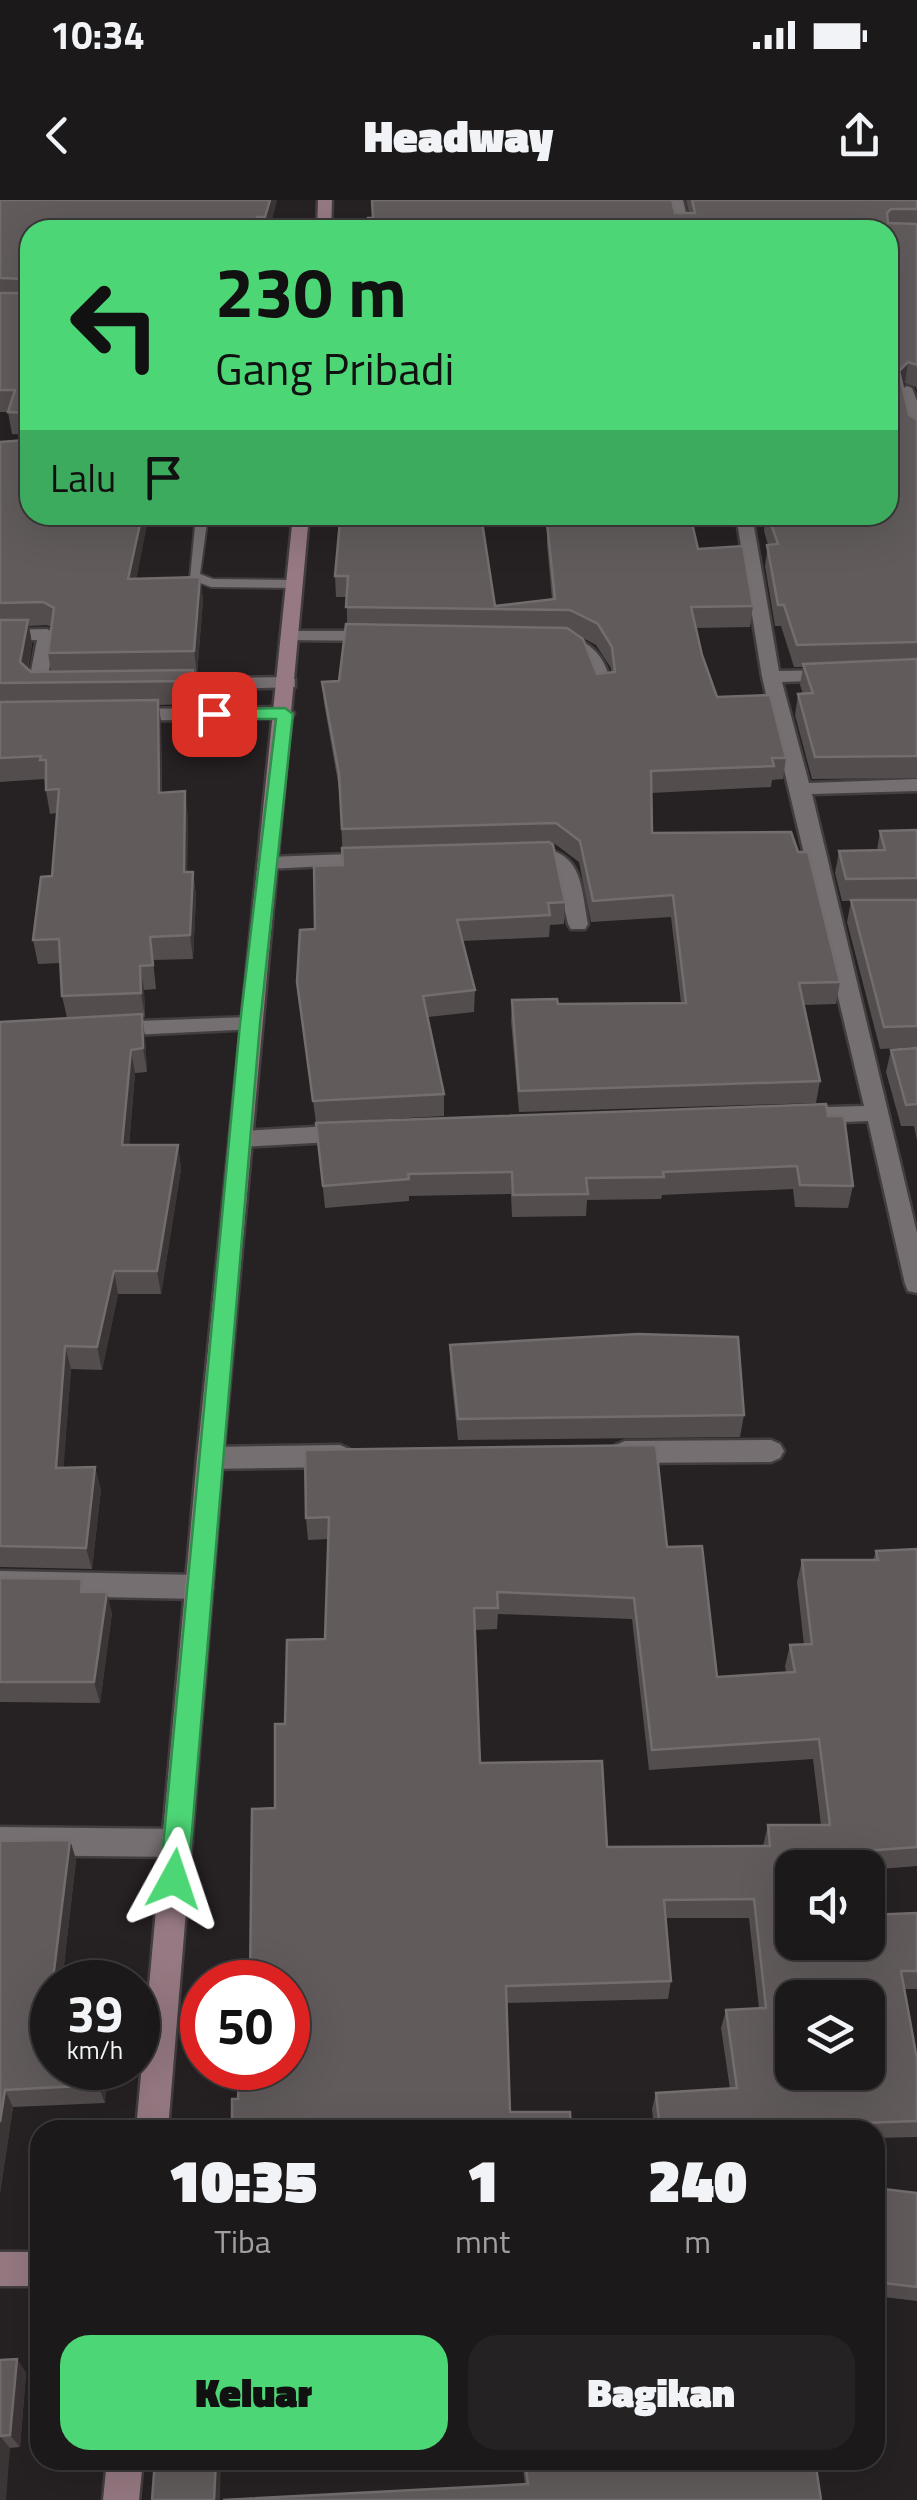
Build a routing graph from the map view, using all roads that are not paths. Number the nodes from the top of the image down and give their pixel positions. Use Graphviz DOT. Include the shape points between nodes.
graph roads {
  1 [pos="912,391"];
  2 [pos="917,435"];
  3 [pos="201,525"];
  4 [pos="300,525"];
  5 [pos="746,525"];
  6 [pos="295,584"];
  7 [pos="0,635"];
  8 [pos="292,636"];
  9 [pos="406,636"];
  10 [pos="538,636"];
  11 [pos="862,674"];
  12 [pos="771,677"];
  13 [pos="288,683"];
  14 [pos="134,685"];
  15 [pos="76,686"];
  16 [pos="603,688"];
  17 [pos="285,714"];
  18 [pos="114,715"];
  19 [pos="917,785"];
  20 [pos="801,790"];
  21 [pos="496,854"];
  22 [pos="401,858"];
  23 [pos="269,863"];
  24 [pos="578,924"];
  25 [pos="250,1024"];
  26 [pos="89,1030"];
  27 [pos="878,1114"];
  28 [pos="779,1116"];
  29 [pos="380,1132"];
  30 [pos="240,1139"];
  31 [pos="911,1223"];
  32 [pos="917,1284"];
  33 [pos="772,1451"];
  34 [pos="593,1452"];
  35 [pos="360,1456"];
  36 [pos="210,1458"];
  37 [pos="0,1582"];
  38 [pos="199,1587"];
  39 [pos="0,1841"];
  40 [pos="177,1843"];
  41 [pos="153,2120"];
  42 [pos="30,2269"];
  43 [pos="0,2270"];
  44 [pos="124,2470"];
  45 [pos="122,2500"];
  1 -- 2 [label="street"];
  3 -- 6 [label="lane" via="194,576 210,583"];
  4 -- 6 [label="main road"];
  5 -- 12 [label="street"];
  6 -- 8 [label="main road"];
  7 -- 15 [label="street" via="48,634 37,686"];
  8 -- 9 [label="street"];
  8 -- 13 [label="main road"];
  10 -- 16 [label="street" via="588,646 598,659"];
  11 -- 12 [label="street"];
  12 -- 20 [label="street"];
  13 -- 14 [label="street"];
  13 -- 17 [label="main road"];
  17 -- 18 [label="street"];
  17 -- 23 [label="main road"];
  19 -- 20 [label="street"];
  20 -- 27 [label="street" via="874,1060"];
  21 -- 24 [label="street" via="555,854 565,863"];
  22 -- 23 [label="street"];
  23 -- 25 [label="main road"];
  25 -- 26 [label="street"];
  25 -- 30 [label="main road"];
  27 -- 28 [label="street"];
  27 -- 31 [label="street"];
  29 -- 30 [label="street"];
  30 -- 36 [label="main road"];
  31 -- 32 [label="street"];
  33 -- 34 [label="street"];
  35 -- 36 [label="street"];
  36 -- 38 [label="main road"];
  37 -- 38 [label="street"];
  38 -- 40 [label="main road"];
  39 -- 40 [label="street"];
  40 -- 41 [label="main road"];
  42 -- 43 [label="main road"];
  44 -- 45 [label="main road"];
}
